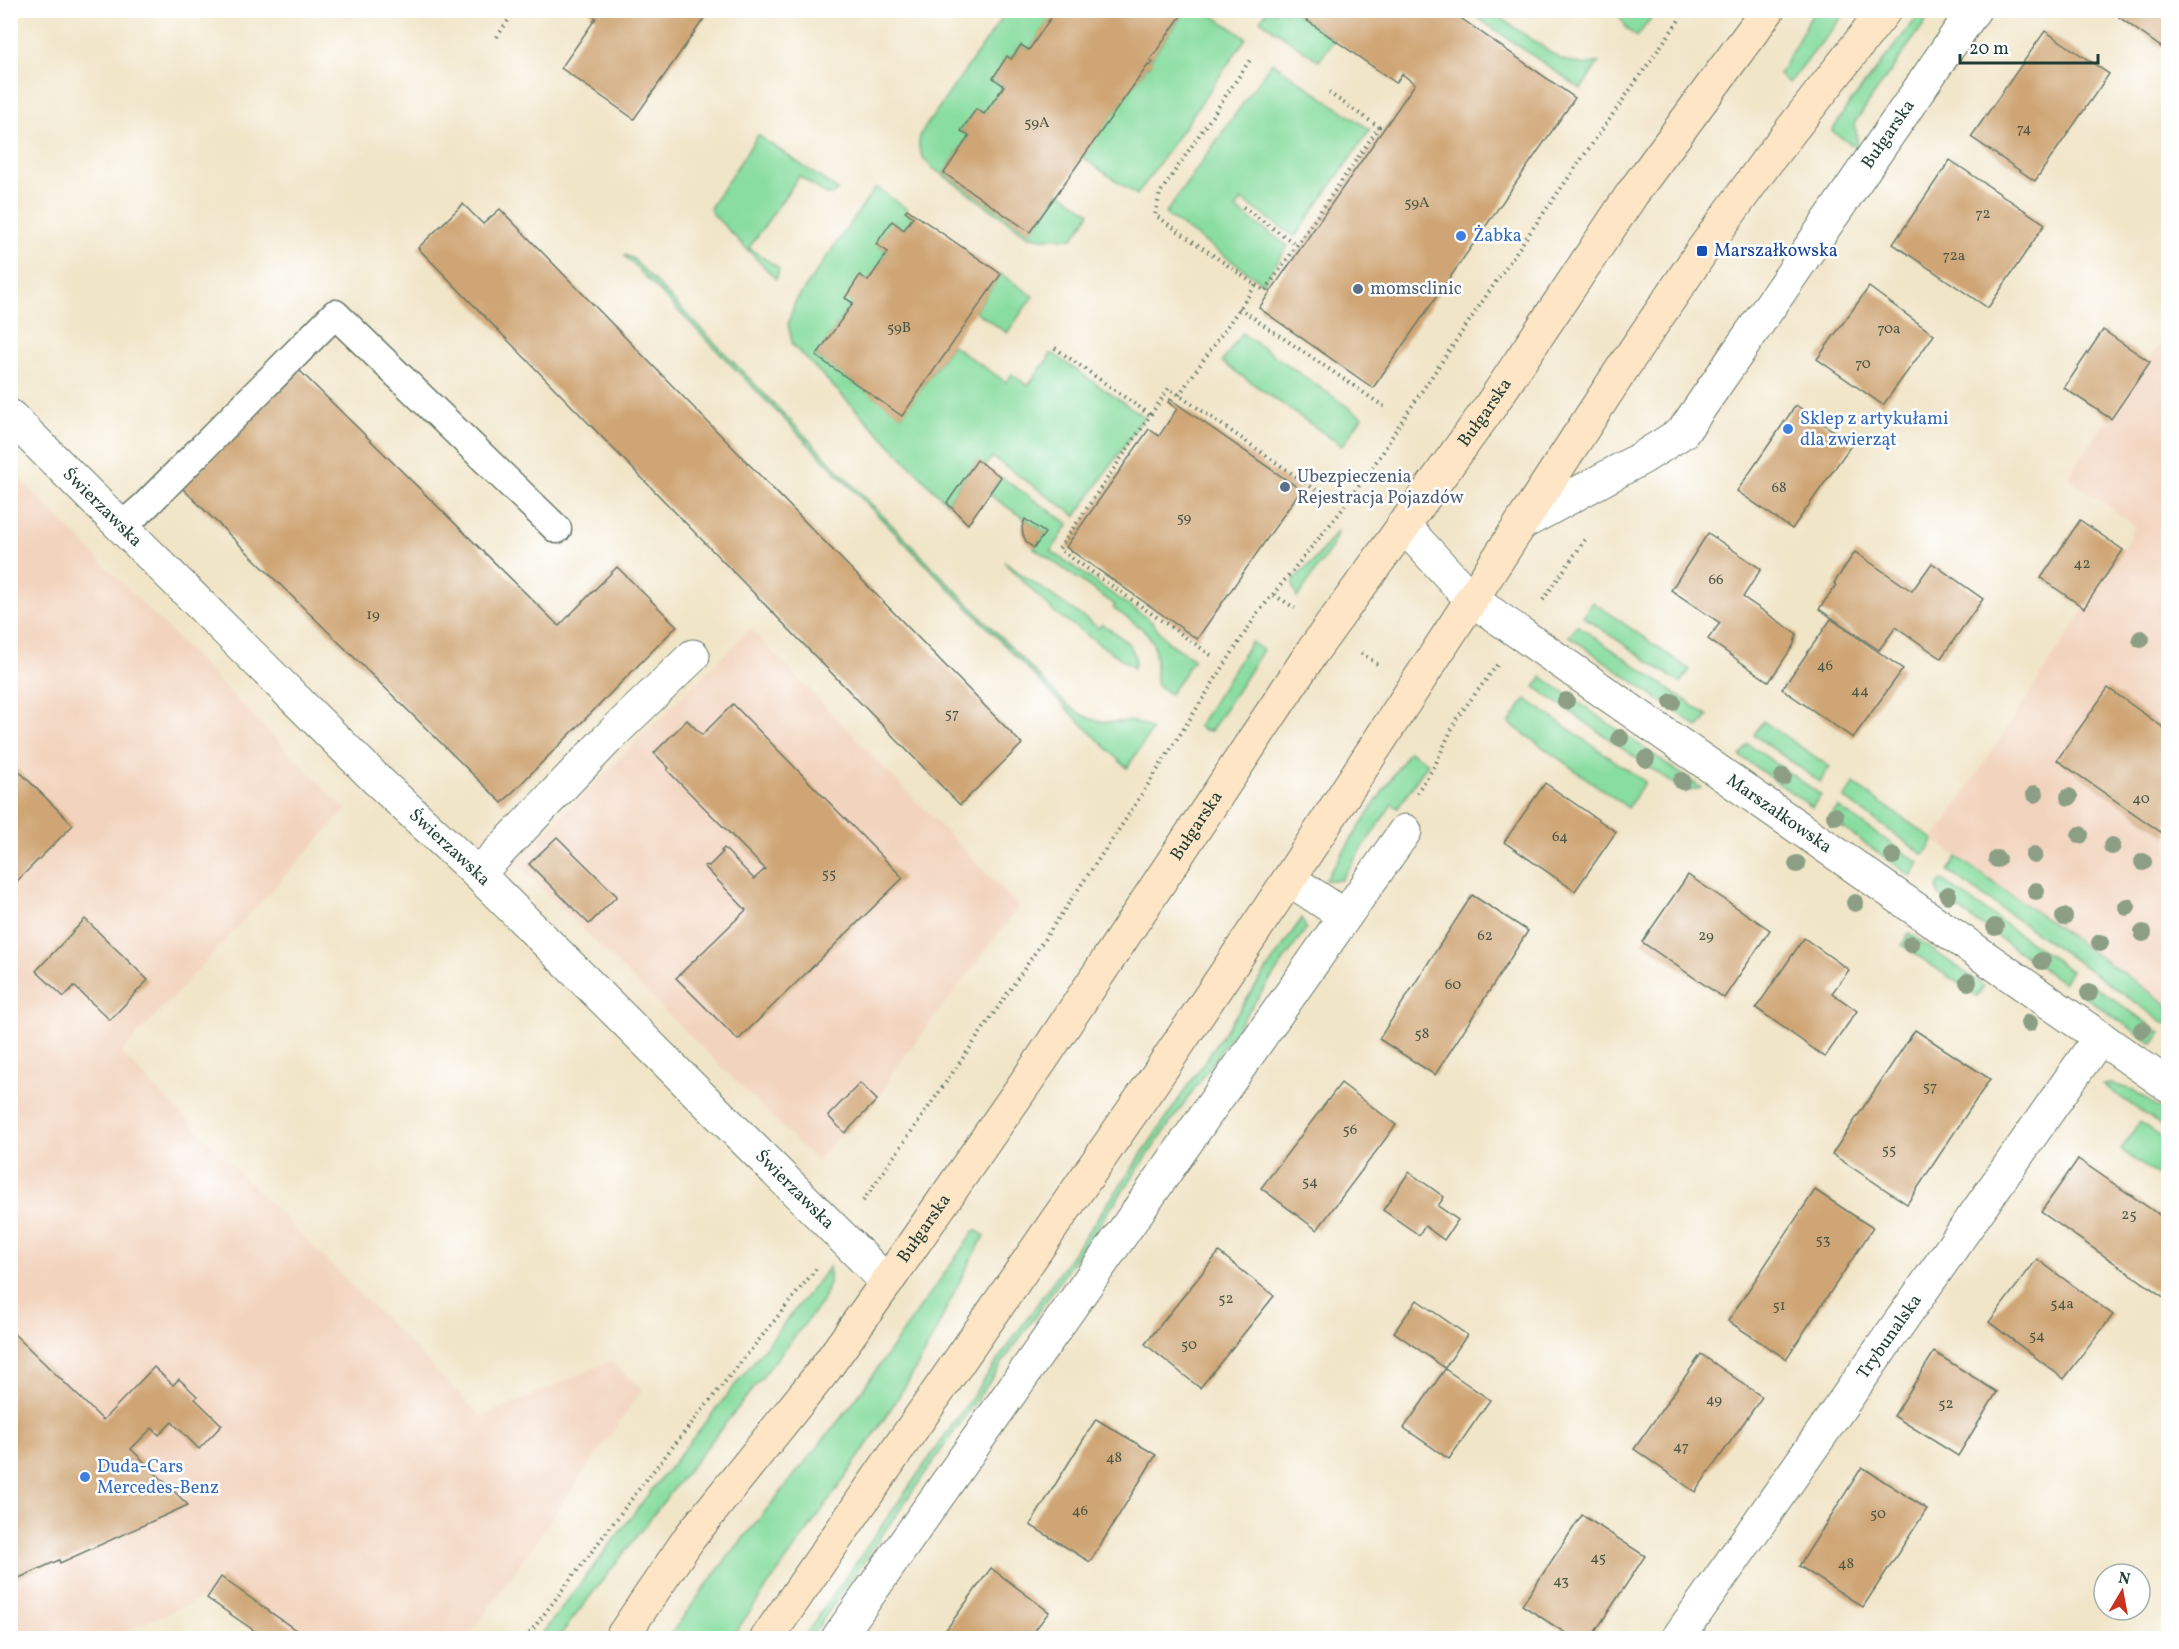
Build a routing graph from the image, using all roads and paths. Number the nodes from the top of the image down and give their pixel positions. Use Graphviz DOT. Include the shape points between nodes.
graph roads {
  1 [pos="515,10"];
  2 [pos="1686,10"];
  3 [pos="1768,10"];
  4 [pos="1884,10"];
  5 [pos="1974,10"];
  6 [pos="497,37"];
  7 [pos="1252,57"];
  8 [pos="1329,93"];
  9 [pos="1243,207"];
  10 [pos="1297,245"];
  11 [pos="1256,285"];
  12 [pos="1239,308"];
  13 [pos="1055,348"];
  14 [pos="1179,395"];
  15 [pos="1386,408"];
  16 [pos="1150,415"];
  17 [pos="10,416"];
  18 [pos="1323,495"];
  19 [pos="1521,524"];
  20 [pos="1403,525"];
  21 [pos="122,526"];
  22 [pos="557,529"];
  23 [pos="1274,595"];
  24 [pos="1472,599"];
  25 [pos="1298,610"];
  26 [pos="1358,651"];
  27 [pos="1211,655"];
  28 [pos="693,656"];
  29 [pos="1373,661"];
  30 [pos="1499,662"];
  31 [pos="1405,831"];
  32 [pos="478,874"];
  33 [pos="1289,879"];
  34 [pos="1345,916"];
  35 [pos="2100,1037"];
  36 [pos="2169,1085"];
  37 [pos="862,1203"];
  38 [pos="820,1264"];
  39 [pos="886,1282"];
  40 [pos="526,1638"];
  41 [pos="621,1638"];
  42 [pos="766,1638"];
  43 [pos="838,1638"];
  44 [pos="1678,1638"];
  1 -- 6 [label="path"];
  2 -- 23 [label="path" via="1503,270 1383,452"];
  3 -- 20 [label="street, Bułgarska" via="1638,185 1489,408"];
  4 -- 19 [label="street, Bułgarska" via="1702,251"];
  5 -- 19 [label="street, Bułgarska" via="1683,432"];
  7 -- 11 [label="path" via="1160,193 1155,214"];
  8 -- 10 [label="path" via="1379,127"];
  9 -- 10 [label="path"];
  10 -- 11 [label="path" via="1264,291"];
  11 -- 12 [label="path"];
  12 -- 14 [label="path"];
  12 -- 15 [label="path"];
  13 -- 16 [label="path"];
  14 -- 16 [label="path" via="1169,388"];
  14 -- 18 [label="path"];
  16 -- 27 [label="path" via="1059,549"];
  17 -- 21 [label="street, Świerzawska"];
  19 -- 24 [label="street, Bułgarska"];
  20 -- 24 [label="street, Marszałkowska"];
  20 -- 39 [label="street, Bułgarska" via="1312,652 1042,1059"];
  21 -- 22 [label="lane" via="335,314"];
  21 -- 32 [label="street, Świerzawska" via="377,780"];
  23 -- 25 [label="path"];
  23 -- 37 [label="path" via="1257,614 1105,850"];
  24 -- 33 [label="street, Bułgarska"];
  24 -- 35 [label="street, Marszałkowska"];
  26 -- 29 [label="path"];
  28 -- 32 [label="street"];
  30 -- 31 [label="path" via="1457,718 1410,805"];
  31 -- 34 [label="street"];
  32 -- 39 [label="street, Świerzawska"];
  33 -- 34 [label="street"];
  33 -- 42 [label="street, Bułgarska"];
  34 -- 43 [label="street"];
  35 -- 36 [label="street, Marszałkowska"];
  35 -- 44 [label="street, Trybunalska"];
  38 -- 40 [label="path" via="646,1480"];
  39 -- 41 [label="street, Bułgarska" via="825,1369 690,1537"];
}
